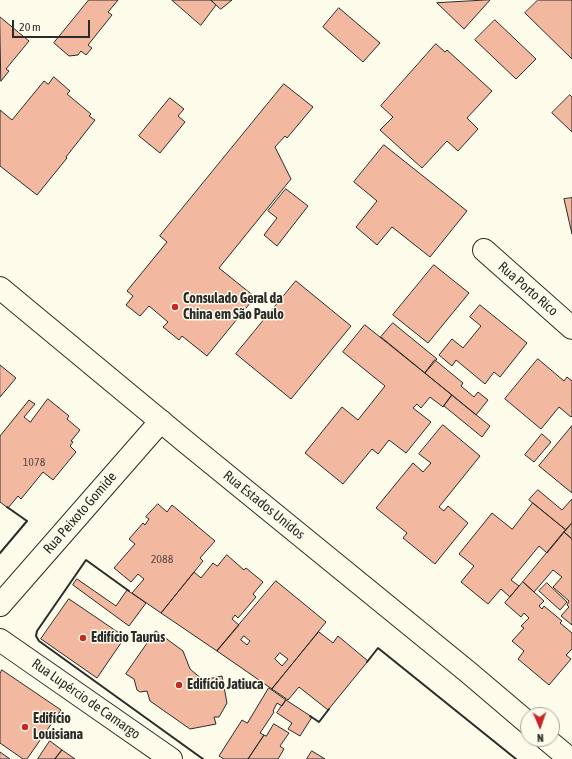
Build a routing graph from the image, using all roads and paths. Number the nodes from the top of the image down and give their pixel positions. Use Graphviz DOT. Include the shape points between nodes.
graph roads {
  1 [pos="484,250"];
  2 [pos="0,288"];
  3 [pos="572,328"];
  4 [pos="161,421"];
  5 [pos="0,605"];
  6 [pos="0,640"];
  7 [pos="520,716"];
  8 [pos="554,747"];
  9 [pos="563,757"];
  10 [pos="171,759"];
  1 -- 3 [label="main road, Rua Porto Rico"];
  2 -- 4 [label="main road, Rua Estados Unidos"];
  4 -- 5 [label="main road, Rua Peixoto Gomide"];
  4 -- 7 [label="main road, Rua Estados Unidos"];
  6 -- 10 [label="main road, Rua Lupércio de Camargo"];
  8 -- 9 [label="main road"];
}
